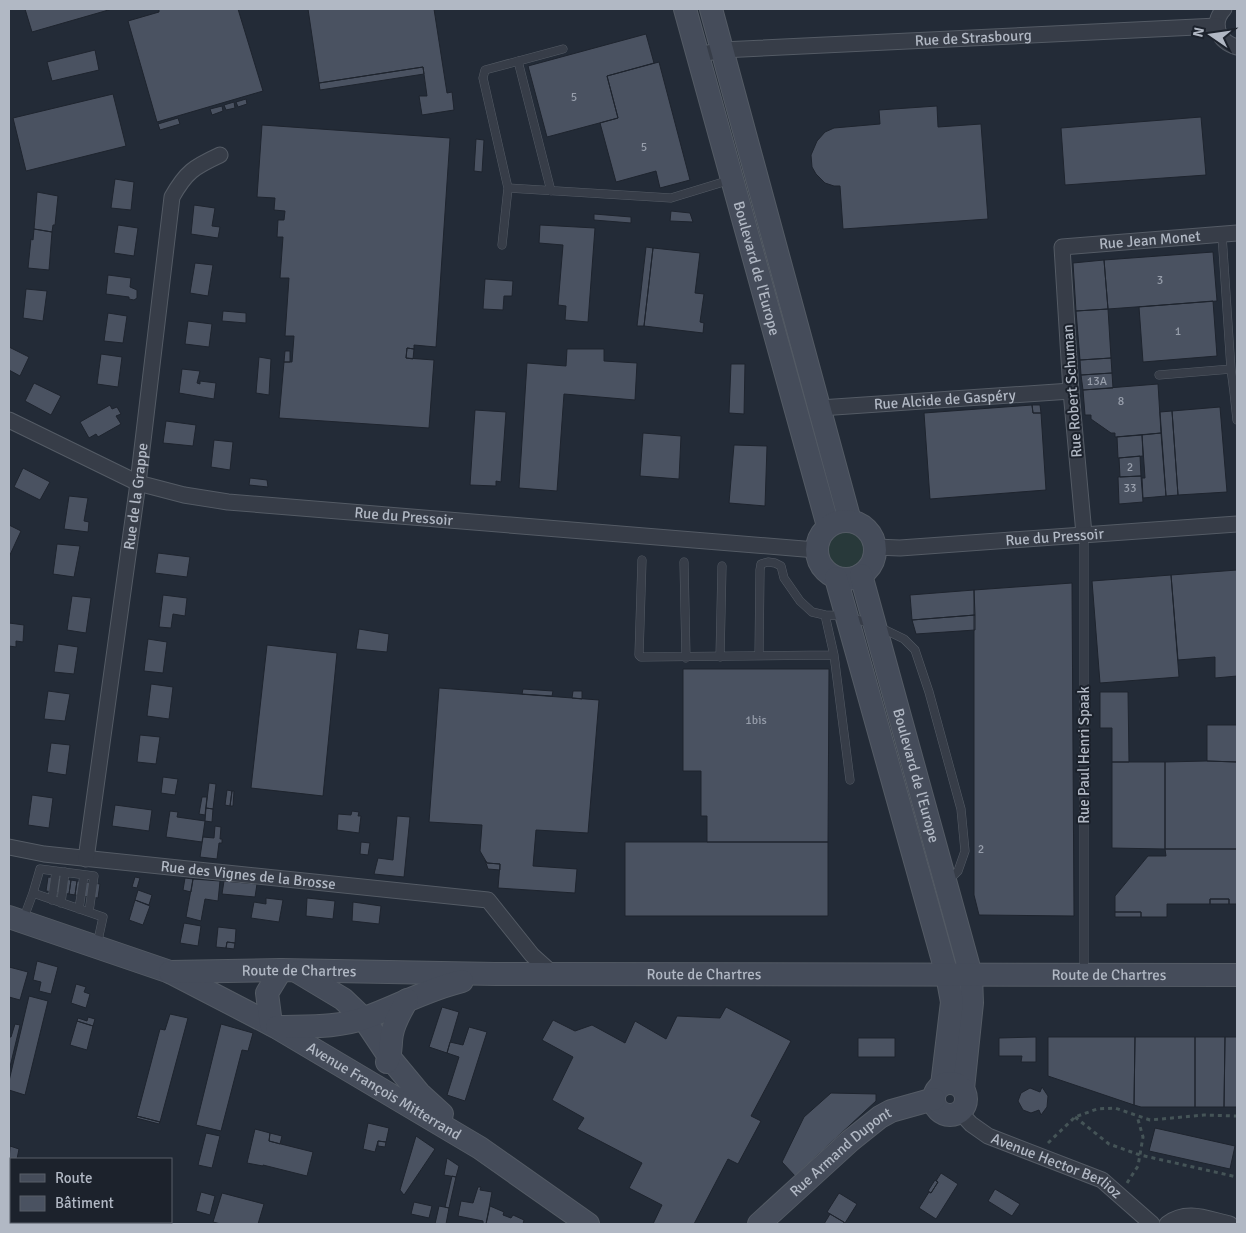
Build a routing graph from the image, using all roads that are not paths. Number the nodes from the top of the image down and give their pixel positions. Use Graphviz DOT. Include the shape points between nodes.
graph roads {
  1 [pos="685,9"];
  2 [pos="711,9"];
  3 [pos="1224,9"];
  4 [pos="1217,26"];
  5 [pos="1237,46"];
  6 [pos="563,49"];
  7 [pos="722,50"];
  8 [pos="698,56"];
  9 [pos="518,61"];
  10 [pos="220,155"];
  11 [pos="732,179"];
  12 [pos="508,188"];
  13 [pos="551,191"];
  14 [pos="1230,234"];
  15 [pos="502,245"];
  16 [pos="1062,247"];
  17 [pos="1231,369"];
  18 [pos="1159,375"];
  19 [pos="1071,391"];
  20 [pos="1236,392"];
  21 [pos="820,408"];
  22 [pos="9,420"];
  23 [pos="1237,420"];
  24 [pos="138,483"];
  25 [pos="850,521"];
  26 [pos="1236,524"];
  27 [pos="828,526"];
  28 [pos="1084,534"];
  29 [pos="875,547"];
  30 [pos="816,550"];
  31 [pos="642,560"];
  32 [pos="684,562"];
  33 [pos="722,566"];
  34 [pos="861,575"];
  35 [pos="836,578"];
  36 [pos="835,615"];
  37 [pos="875,625"];
  38 [pos="834,655"];
  39 [pos="720,656"];
  40 [pos="759,656"];
  41 [pos="686,658"];
  42 [pos="850,780"];
  43 [pos="936,846"];
  44 [pos="9,847"];
  45 [pos="913,853"];
  46 [pos="86,859"];
  47 [pos="60,872"];
  48 [pos="84,875"];
  49 [pos="946,883"];
  50 [pos="33,893"];
  51 [pos="52,900"];
  52 [pos="61,903"];
  53 [pos="79,909"];
  54 [pos="88,912"];
  55 [pos="16,919"];
  56 [pos="96,946"];
  57 [pos="288,970"];
  58 [pos="170,972"];
  59 [pos="495,974"];
  60 [pos="552,974"];
  61 [pos="947,975"];
  62 [pos="971,975"];
  63 [pos="1237,975"];
  64 [pos="1084,976"];
  65 [pos="407,1000"];
  66 [pos="364,1019"];
  67 [pos="274,1025"];
  68 [pos="390,1058"];
  69 [pos="363,1078"];
  70 [pos="963,1089"];
  71 [pos="938,1092"];
  72 [pos="960,1112"];
  73 [pos="480,1148"];
  74 [pos="588,1224"];
  75 [pos="759,1224"];
  76 [pos="1152,1224"];
  77 [pos="1167,1224"];
  78 [pos="1230,1224"];
  1 -- 8 [label="street, Boulevard de l'Europe"];
  2 -- 7 [label="street, Boulevard de l'Europe"];
  3 -- 4 [label="street" via="1218,16"];
  4 -- 5 [label="street" via="1224,41"];
  4 -- 7 [label="street, Rue de Strasbourg"];
  6 -- 9 [label="lane"];
  7 -- 8 [label="street, Rue de Strasbourg"];
  7 -- 21 [label="street, Boulevard de l'Europe"];
  8 -- 11 [label="street, Boulevard de l'Europe"];
  9 -- 12 [label="lane" via="485,70 483,78"];
  9 -- 13 [label="lane"];
  10 -- 24 [label="street, Rue de la Grappe" via="197,166 182,179 172,197"];
  11 -- 13 [label="lane" via="671,198"];
  11 -- 27 [label="street, Boulevard de l'Europe"];
  12 -- 13 [label="lane"];
  12 -- 15 [label="lane"];
  14 -- 16 [label="street, Rue Jean Monet"];
  14 -- 17 [label="lane"];
  16 -- 19 [label="street, Rue Robert Schuman"];
  17 -- 18 [label="lane"];
  17 -- 20 [label="lane"];
  19 -- 21 [label="street, Rue Alcide de Gaspéry"];
  19 -- 28 [label="street, Rue Robert Schuman"];
  20 -- 23 [label="lane"];
  21 -- 25 [label="street, Boulevard de l'Europe"];
  22 -- 24 [label="street, Rue du Pressoir"];
  24 -- 30 [label="street, Rue du Pressoir" via="228,502"];
  24 -- 46 [label="street, Rue de la Grappe"];
  25 -- 27 [label="street"];
  25 -- 29 [label="street" via="867,530"];
  26 -- 28 [label="street, Rue du Pressoir"];
  27 -- 30 [label="street"];
  28 -- 29 [label="street, Rue du Pressoir" via="900,548"];
  28 -- 64 [label="lane, Rue Paul Henri Spaak"];
  29 -- 34 [label="street" via="872,563"];
  30 -- 35 [label="street" via="822,567"];
  31 -- 41 [label="lane" via="639,655 644,658"];
  32 -- 41 [label="lane"];
  33 -- 39 [label="lane"];
  34 -- 35 [label="street"];
  34 -- 37 [label="street, Boulevard de l'Europe"];
  35 -- 36 [label="street, Boulevard de l'Europe"];
  36 -- 37 [label="lane"];
  36 -- 38 [label="lane"];
  36 -- 40 [label="lane" via="812,612 800,601 780,566 768,562 762,564"];
  36 -- 45 [label="street, Boulevard de l'Europe"];
  37 -- 43 [label="street, Boulevard de l'Europe"];
  37 -- 49 [label="lane" via="904,639 915,650 934,710 961,809 965,850 958,871"];
  38 -- 40 [label="lane"];
  38 -- 42 [label="lane"];
  39 -- 40 [label="lane"];
  39 -- 41 [label="lane"];
  43 -- 45 [label="street"];
  43 -- 49 [label="street, Boulevard de l'Europe"];
  44 -- 46 [label="street, Rue des Vignes de la Brosse"];
  45 -- 61 [label="street, Boulevard de l'Europe"];
  46 -- 60 [label="street, Rue des Vignes de la Brosse" via="488,900 532,955"];
  47 -- 48 [label="lane"];
  47 -- 50 [label="lane" via="40,869"];
  47 -- 51 [label="lane"];
  47 -- 52 [label="lane"];
  48 -- 53 [label="lane"];
  48 -- 54 [label="lane" via="94,876"];
  49 -- 62 [label="street, Boulevard de l'Europe"];
  50 -- 51 [label="lane"];
  50 -- 55 [label="lane"];
  51 -- 52 [label="lane"];
  52 -- 53 [label="lane"];
  53 -- 54 [label="lane"];
  54 -- 56 [label="lane" via="103,917"];
  55 -- 56 [label="street"];
  56 -- 58 [label="street"];
  57 -- 58 [label="street, Route de Chartres"];
  57 -- 59 [label="street, Route de Chartres"];
  57 -- 66 [label="street" via="344,998"];
  57 -- 67 [label="street" via="267,993"];
  58 -- 67 [label="street, Avenue François Mitterrand"];
  59 -- 60 [label="street, Route de Chartres"];
  59 -- 65 [label="street" via="442,986"];
  60 -- 61 [label="street, Route de Chartres"];
  61 -- 62 [label="street, Route de Chartres"];
  61 -- 71 [label="street" via="952,1002"];
  62 -- 64 [label="street, Route de Chartres"];
  62 -- 70 [label="street" via="972,1003"];
  63 -- 64 [label="street, Route de Chartres"];
  65 -- 66 [label="street"];
  65 -- 68 [label="street" via="392,1034"];
  66 -- 67 [label="street" via="332,1026"];
  66 -- 68 [label="street"];
  67 -- 69 [label="street, Avenue François Mitterrand"];
  68 -- 69 [label="street" via="382,1072"];
  68 -- 73 [label="street" via="419,1093"];
  69 -- 73 [label="street, Avenue François Mitterrand"];
  70 -- 71 [label="street" via="951,1082"];
  70 -- 72 [label="street" via="966,1104"];
  71 -- 72 [label="street" via="937,1109 950,1115"];
  71 -- 75 [label="street, Rue Armand Dupont" via="880,1117"];
  72 -- 76 [label="street, Avenue Hector Berlioz" via="988,1136 1102,1180"];
  73 -- 74 [label="street, Avenue François Mitterrand"];
  77 -- 78 [label="street" via="1188,1215"];
}
